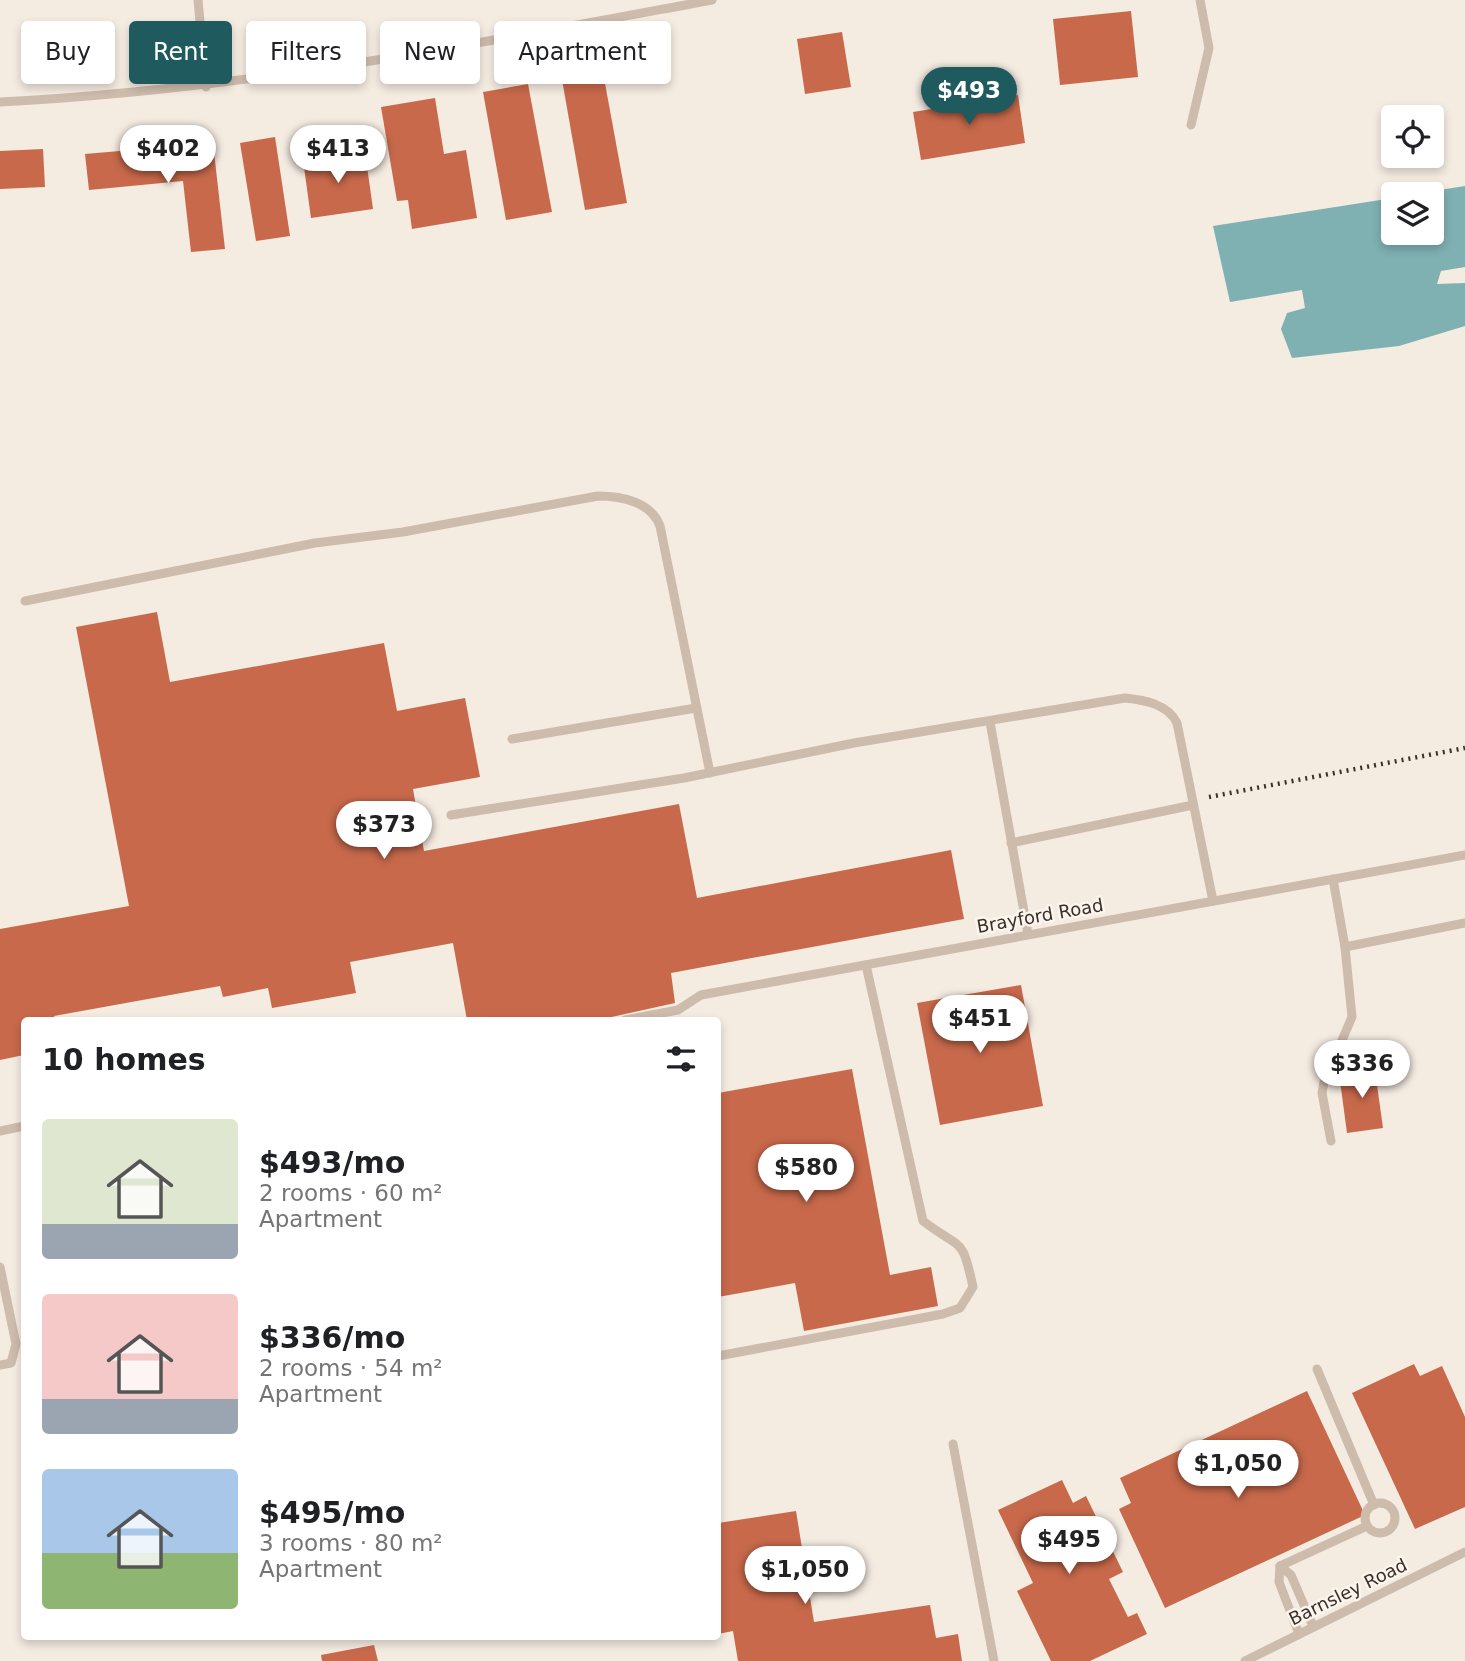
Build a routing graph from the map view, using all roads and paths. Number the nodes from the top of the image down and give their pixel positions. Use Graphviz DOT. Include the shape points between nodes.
graph roads {
  1 [pos="198,0"];
  2 [pos="712,0"];
  3 [pos="1200,0"];
  4 [pos="206,86"];
  5 [pos="0,102"];
  6 [pos="1191,125"];
  7 [pos="25,601"];
  8 [pos="696,708"];
  9 [pos="990,722"];
  10 [pos="512,739"];
  11 [pos="710,773"];
  12 [pos="1194,805"];
  13 [pos="451,815"];
  14 [pos="1011,843"];
  15 [pos="1465,855"];
  16 [pos="1333,879"];
  17 [pos="1213,901"];
  18 [pos="1465,923"];
  19 [pos="1028,934"];
  20 [pos="1345,947"];
  21 [pos="866,965"];
  22 [pos="641,1017"];
  23 [pos="21,1127"];
  24 [pos="0,1131"];
  25 [pos="1331,1141"];
  26 [pos="0,1266"];
  27 [pos="3,1301"];
  28 [pos="721,1355"];
  29 [pos="0,1365"];
  30 [pos="1317,1369"];
  31 [pos="953,1444"];
  32 [pos="1374,1505"];
  33 [pos="1367,1526"];
  34 [pos="1465,1552"];
  35 [pos="1280,1566"];
  36 [pos="1313,1626"];
  37 [pos="1299,1634"];
  38 [pos="994,1661"];
  39 [pos="1245,1661"];
  1 -- 4 [label="lane"];
  2 -- 4 [label="lane" via="461,47"];
  3 -- 6 [label="lane" via="1209,48"];
  4 -- 5 [label="lane"];
  7 -- 8 [label="lane" via="315,543 611,496 632,501 656,516"];
  8 -- 10 [label="lane"];
  8 -- 11 [label="lane"];
  9 -- 11 [label="lane" via="854,743"];
  9 -- 12 [label="lane" via="1125,698 1150,702 1173,715 1177,723"];
  9 -- 14 [label="lane"];
  11 -- 13 [label="lane"];
  12 -- 14 [label="lane"];
  12 -- 17 [label="lane"];
  14 -- 19 [label="lane"];
  15 -- 16 [label="lane, Brayford Road"];
  16 -- 17 [label="lane, Brayford Road"];
  16 -- 20 [label="lane"];
  17 -- 19 [label="lane, Brayford Road"];
  18 -- 20 [label="lane"];
  19 -- 21 [label="lane, Brayford Road"];
  20 -- 25 [label="lane" via="1352,1017 1322,1093"];
  21 -- 22 [label="lane, Brayford Road" via="701,995 678,1010"];
  21 -- 28 [label="lane" via="923,1222 966,1253 973,1287 960,1308 943,1314"];
  23 -- 24 [label="lane"];
  26 -- 27 [label="lane"];
  27 -- 29 [label="lane" via="15,1353 11,1363"];
  30 -- 32 [label="lane"];
  31 -- 38 [label="lane"];
  32 -- 33 [label="lane" via="1366,1514"];
  32 -- 33 [label="lane" via="1390,1508 1394,1523 1382,1533"];
  33 -- 35 [label="lane"];
  34 -- 36 [label="lane, Barnsley Road"];
  35 -- 36 [label="lane" via="1291,1575"];
  35 -- 37 [label="lane" via="1279,1582"];
  36 -- 37 [label="lane, Barnsley Road"];
  37 -- 39 [label="lane, Barnsley Road"];
}
